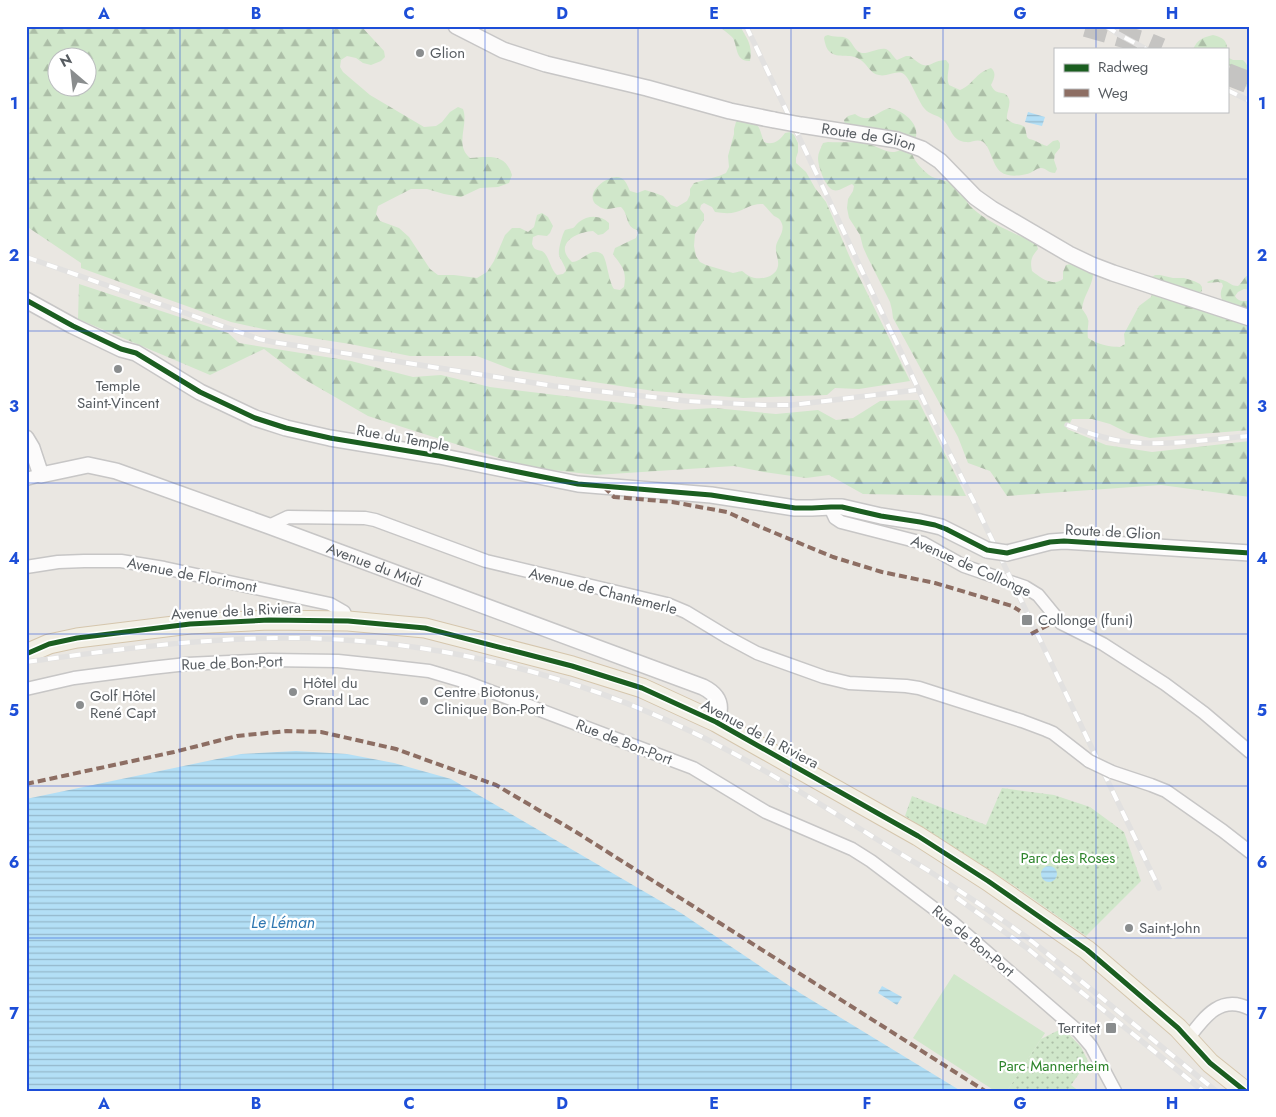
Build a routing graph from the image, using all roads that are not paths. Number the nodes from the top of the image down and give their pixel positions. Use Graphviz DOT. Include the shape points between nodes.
graph roads {
  1 [pos="456,26"];
  2 [pos="26,300"];
  3 [pos="1250,318"];
  4 [pos="26,438"];
  5 [pos="34,477"];
  6 [pos="830,507"];
  7 [pos="804,508"];
  8 [pos="269,526"];
  9 [pos="1250,553"];
  10 [pos="26,567"];
  11 [pos="348,621"];
  12 [pos="26,654"];
  13 [pos="26,689"];
  14 [pos="716,722"];
  15 [pos="1250,752"];
  16 [pos="1250,852"];
  17 [pos="1250,1009"];
  18 [pos="1187,1040"];
  19 [pos="1114,1091"];
  20 [pos="1245,1091"];
  1 -- 3 [label="street, Route de Glion, bridge" via="503,50 546,64 730,111 896,140 922,149 940,161 975,197 1069,254 1114,273"];
  2 -- 7 [label="street, Rue du Temple" via="81,330 136,353 200,392 255,418 286,428 568,483 711,495"];
  4 -- 5 [label="street, Avenue du Midi" via="32,448"];
  5 -- 8 [label="street, Avenue du Midi" via="88,465 100,467"];
  6 -- 7 [label="street, Route de Glion"];
  6 -- 9 [label="street, Route de Glion, bridge" via="934,525 987,550 1006,553 1064,541"];
  6 -- 15 [label="street, Avenue de Collonge" via="841,522 923,543 964,566 1032,591 1061,623 1110,648 1166,684"];
  8 -- 14 [label="street, Avenue du Midi" via="710,690 719,704"];
  8 -- 16 [label="street, Avenue de Chantemerle, bridge" via="288,517 375,520 486,562 667,604 757,653 824,677 849,683 919,688 1022,721 1052,733 1089,761 1166,791"];
  10 -- 11 [label="street, Avenue de Florimont" via="58,562 121,561 164,568 330,604 344,612"];
  11 -- 12 [label="main road, Avenue de la Riviera" via="190,624 77,638"];
  11 -- 14 [label="main road, Avenue de la Riviera" via="425,628 572,666 642,688"];
  13 -- 19 [label="street, Rue de Bon-Port" via="74,678 151,668 269,660 338,661 385,666 429,671 466,682 693,768 766,812 852,849 952,922 1080,1032 1091,1046"];
  14 -- 18 [label="main road, Avenue de la Riviera" via="918,836 988,881 1087,950"];
  17 -- 18 [label="street" via="1233,1003 1219,1008 1205,1016"];
  18 -- 20 [label="main road, Avenue de la Riviera"];
}
